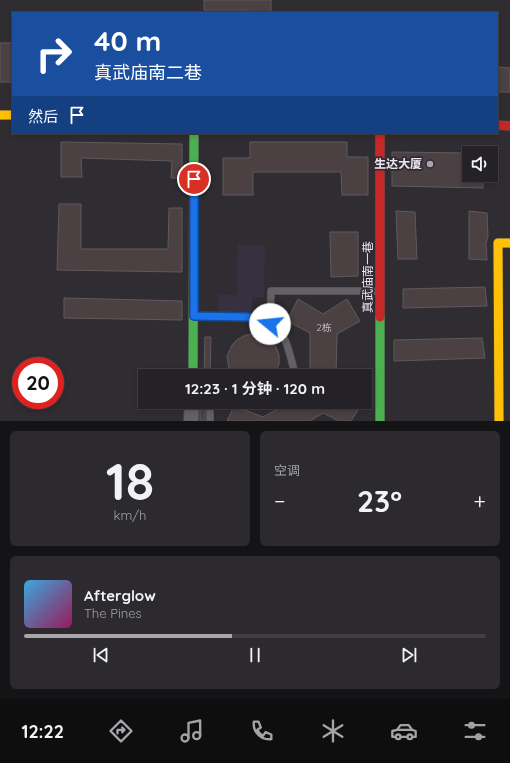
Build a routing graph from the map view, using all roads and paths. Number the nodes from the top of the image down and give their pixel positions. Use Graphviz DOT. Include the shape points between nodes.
graph roads {
  1 [pos="0,115"];
  2 [pos="12,115"];
  3 [pos="498,125"];
  4 [pos="510,126"];
  5 [pos="194,134"];
  6 [pos="380,134"];
  7 [pos="510,243"];
  8 [pos="380,291"];
  9 [pos="194,316"];
  10 [pos="270,324"];
  11 [pos="193,369"];
  12 [pos="293,369"];
  13 [pos="192,409"];
  14 [pos="210,409"];
  15 [pos="191,421"];
  16 [pos="210,421"];
  17 [pos="380,421"];
  18 [pos="499,421"];
  1 -- 2 [label="street"];
  3 -- 4 [label="street"];
  5 -- 9 [label="street"];
  6 -- 8 [label="street, 真武庙南一巷"];
  7 -- 18 [label="street" via="498,243 501,275"];
  8 -- 10 [label="lane" via="271,291"];
  8 -- 17 [label="street, 真武庙南一巷"];
  9 -- 10 [label="lane" via="248,317"];
  9 -- 11 [label="street"];
  10 -- 12 [label="lane" via="283,336"];
  13 -- 15 [label="street"];
  14 -- 16 [label="lane"];
}
